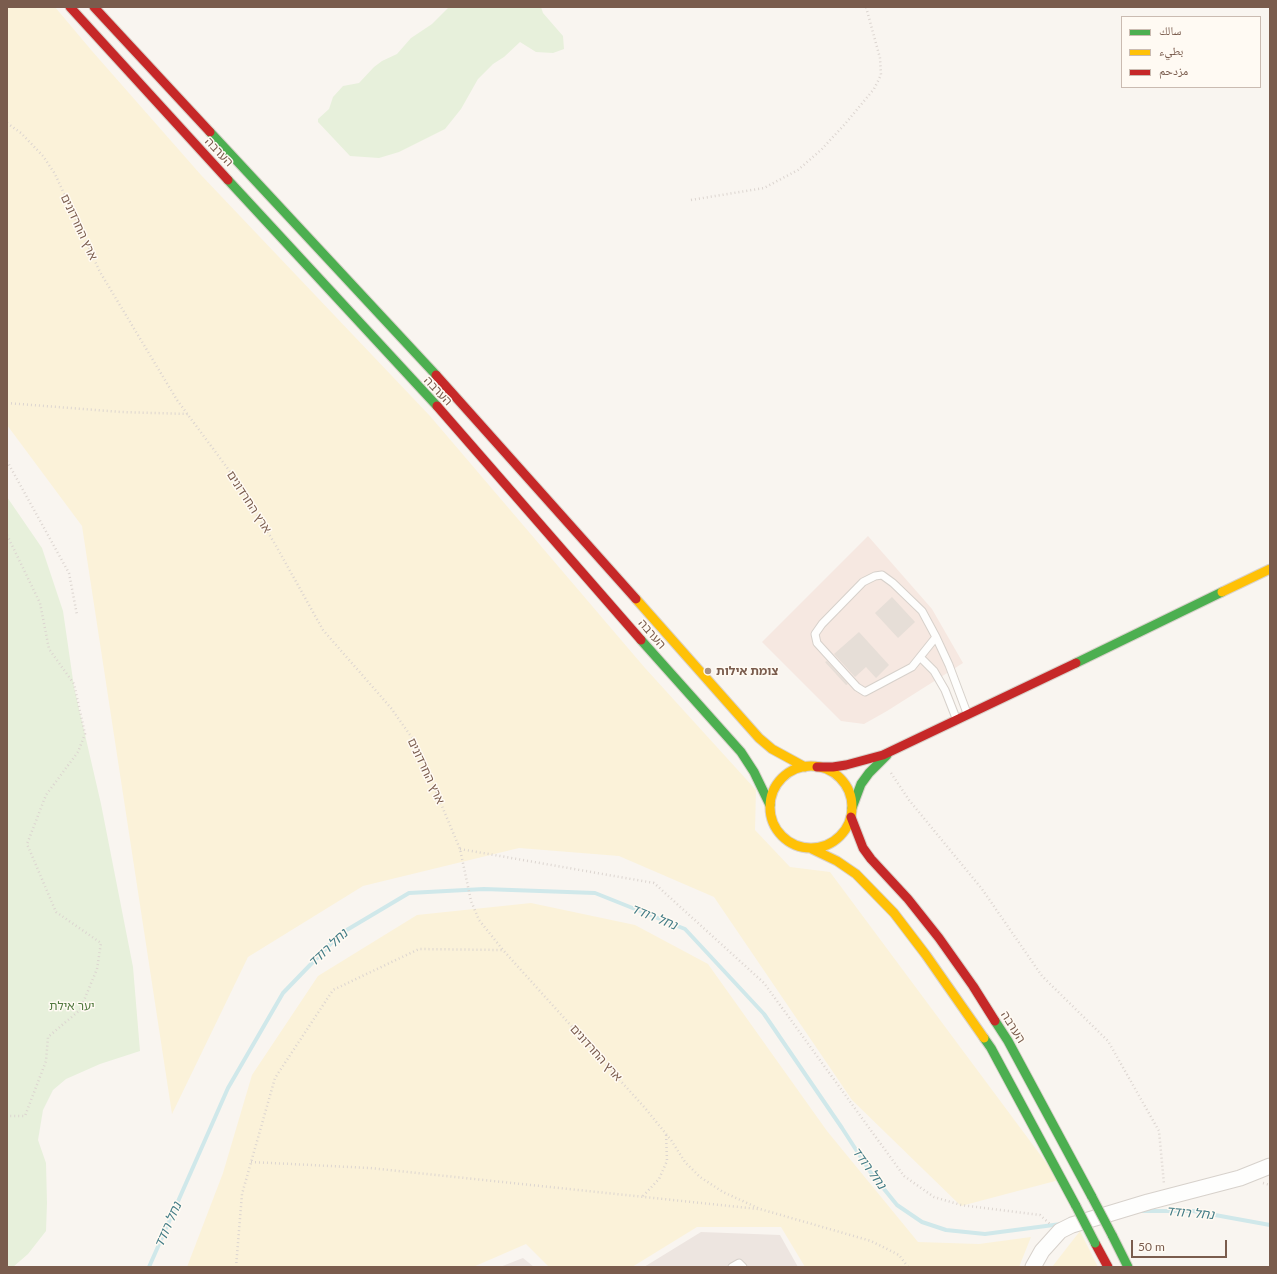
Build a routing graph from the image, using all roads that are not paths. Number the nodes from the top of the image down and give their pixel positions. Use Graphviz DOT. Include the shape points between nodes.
graph roads {
  1 [pos="70,7"];
  2 [pos="94,7"];
  3 [pos="1270,569"];
  4 [pos="936,637"];
  5 [pos="920,656"];
  6 [pos="968,715"];
  7 [pos="958,720"];
  8 [pos="891,751"];
  9 [pos="805,767"];
  10 [pos="817,767"];
  11 [pos="770,805"];
  12 [pos="851,813"];
  13 [pos="812,849"];
  14 [pos="1270,1166"];
  15 [pos="732,1267"];
  16 [pos="743,1267"];
  17 [pos="1033,1267"];
  18 [pos="1108,1267"];
  19 [pos="1128,1267"];
  1 -- 11 [label="main road, הערבה" via="449,420 741,752"];
  2 -- 9 [label="main road, הערבה" via="465,406 759,738 772,749"];
  3 -- 6 [label="main road"];
  4 -- 5 [label="lane"];
  4 -- 5 [label="lane" via="922,611 882,575 864,582 815,634 817,643 857,687 865,692 912,668"];
  4 -- 6 [label="lane"];
  5 -- 7 [label="lane" via="934,671"];
  6 -- 7 [label="main road"];
  7 -- 8 [label="main road"];
  8 -- 10 [label="main road" via="846,765"];
  8 -- 12 [label="main road" via="861,784"];
  9 -- 10 [label="main road, הערבה"];
  9 -- 11 [label="main road, הערבה" via="794,770 777,784"];
  10 -- 12 [label="main road, הערבה" via="838,776 846,786 851,796"];
  11 -- 13 [label="main road, הערבה" via="775,827 782,836 790,843"];
  12 -- 13 [label="main road" via="842,835 823,847"];
  12 -- 19 [label="main road, הערבה, bridge" via="863,848 939,938 981,998 1022,1066"];
  13 -- 18 [label="main road, הערבה, bridge" via="856,874 894,914 926,955 990,1048"];
  14 -- 17 [label="street" via="1240,1178 1072,1225 1060,1231 1042,1251"];
  15 -- 16 [label="lane" via="739,1263"];
}
